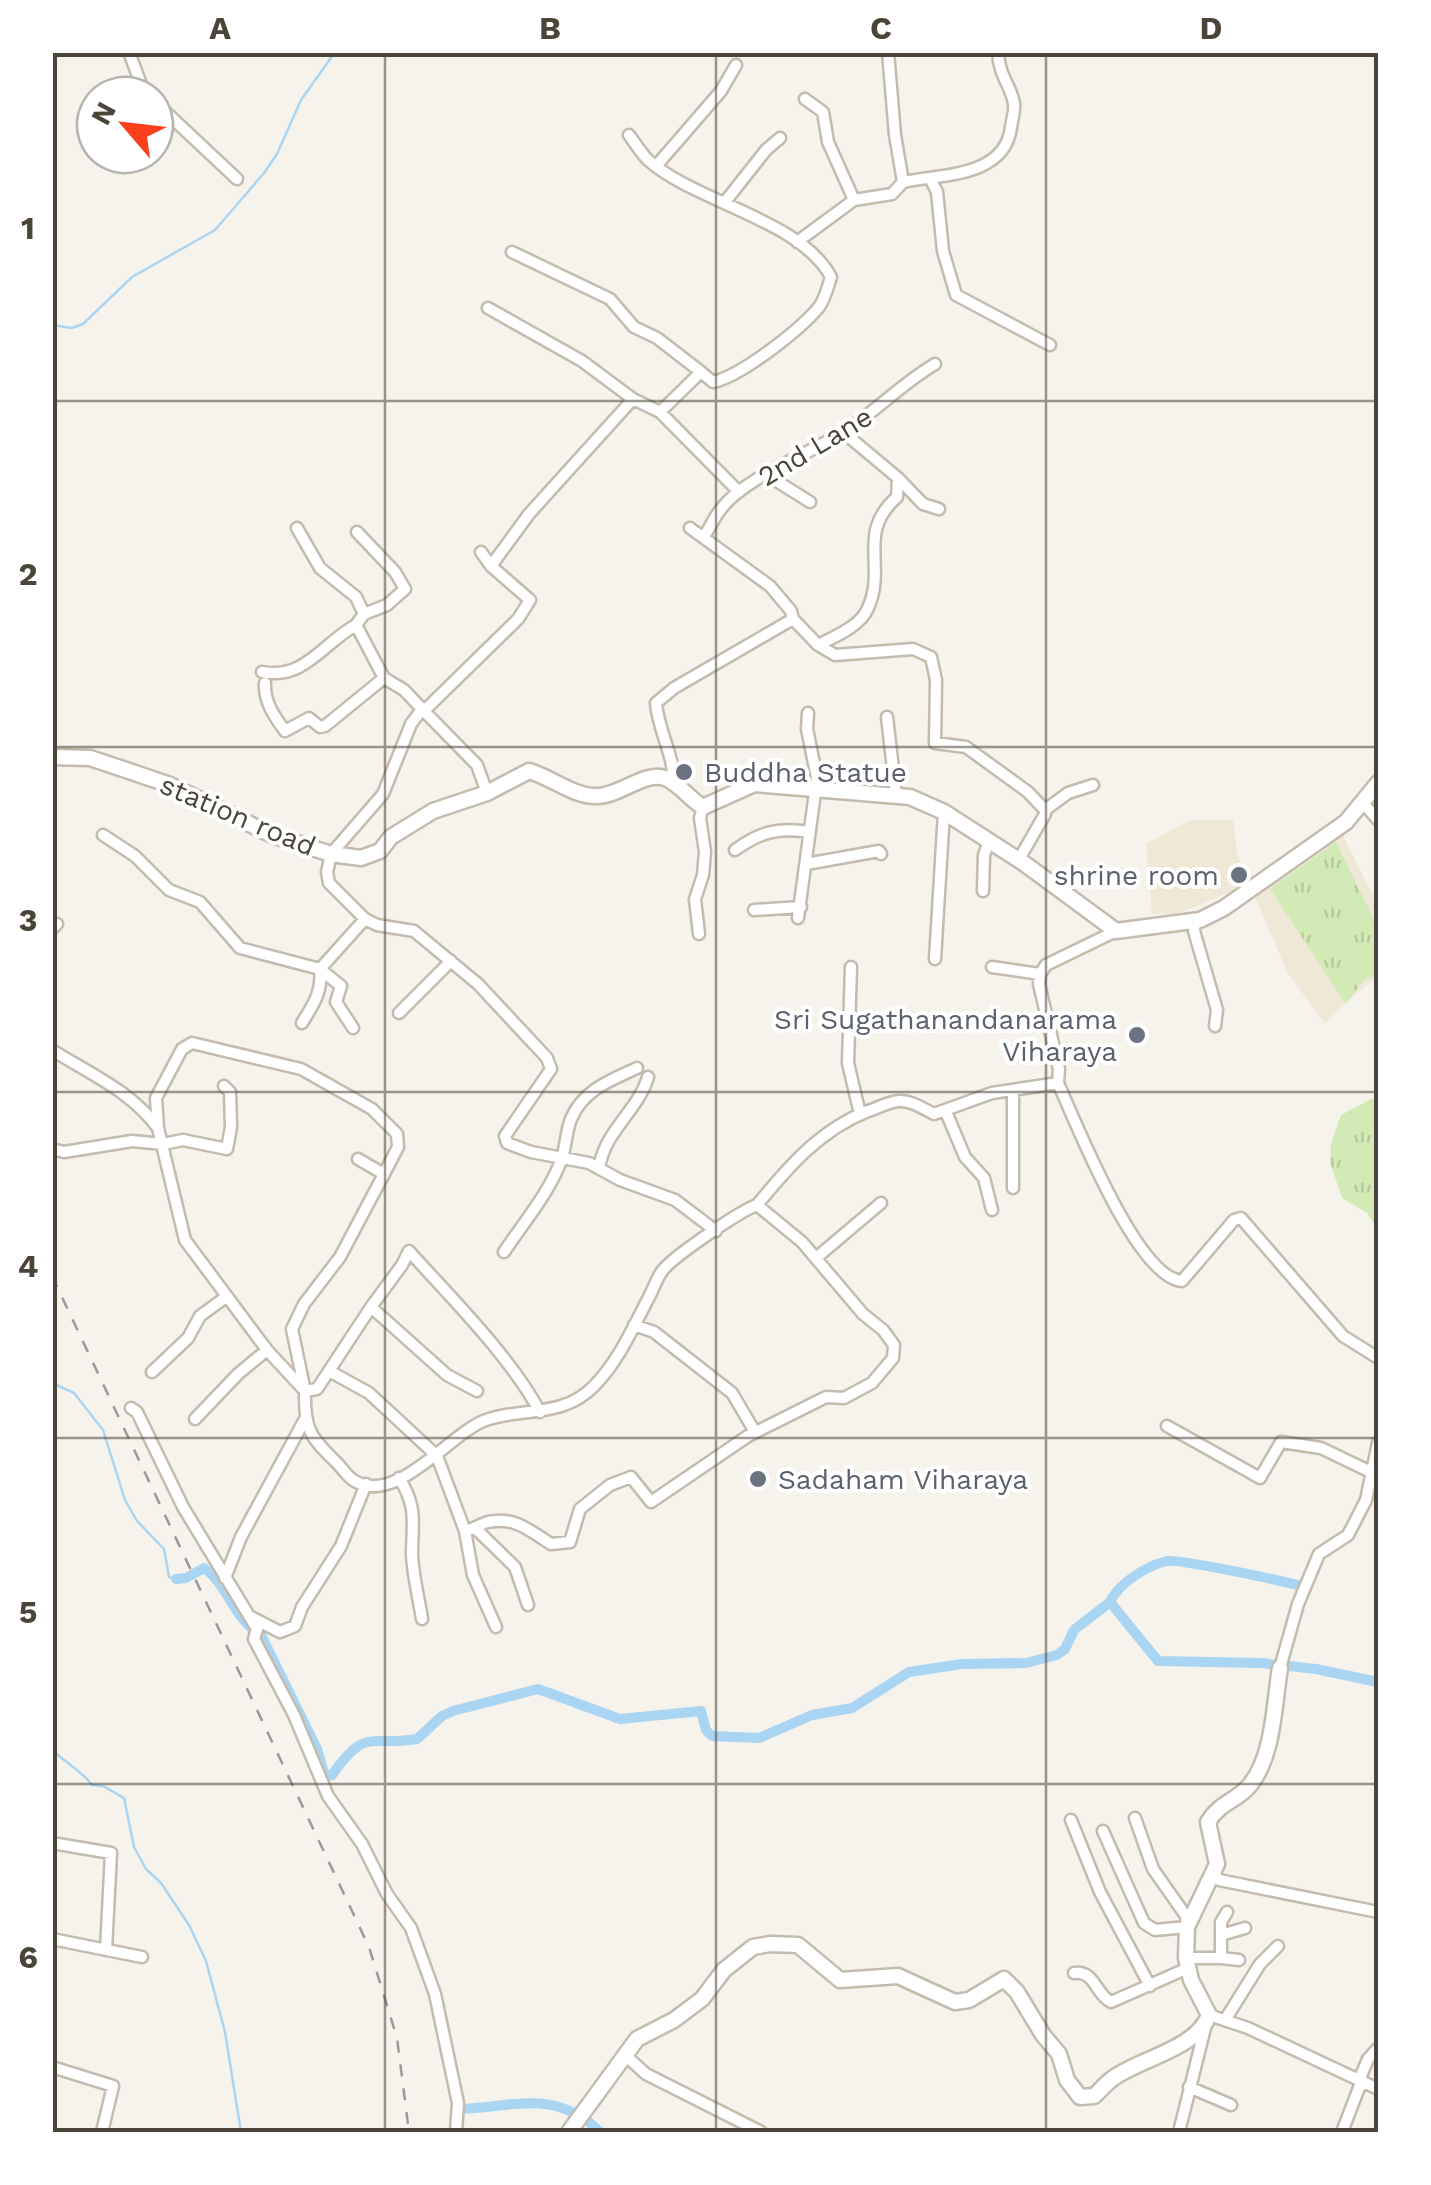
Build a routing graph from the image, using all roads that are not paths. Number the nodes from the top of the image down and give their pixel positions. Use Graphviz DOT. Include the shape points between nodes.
graph roads {
  1 [pos="888,52"];
  2 [pos="998,52"];
  3 [pos="736,65"];
  4 [pos="805,99"];
  5 [pos="175,121"];
  6 [pos="629,135"];
  7 [pos="780,138"];
  8 [pos="656,165"];
  9 [pos="237,179"];
  10 [pos="931,180"];
  11 [pos="903,182"];
  12 [pos="854,200"];
  13 [pos="726,202"];
  14 [pos="797,242"];
  15 [pos="512,252"];
  16 [pos="488,308"];
  17 [pos="1050,345"];
  18 [pos="935,364"];
  19 [pos="700,372"];
  20 [pos="633,399"];
  21 [pos="660,412"];
  22 [pos="843,432"];
  23 [pos="767,475"];
  24 [pos="898,478"];
  25 [pos="740,492"];
  26 [pos="810,502"];
  27 [pos="939,509"];
  28 [pos="297,528"];
  29 [pos="690,528"];
  30 [pos="357,532"];
  31 [pos="704,536"];
  32 [pos="481,552"];
  33 [pos="491,566"];
  34 [pos="364,614"];
  35 [pos="792,619"];
  36 [pos="356,625"];
  37 [pos="818,645"];
  38 [pos="384,678"];
  39 [pos="422,708"];
  40 [pos="808,713"];
  41 [pos="888,716"];
  42 [pos="52,757"];
  43 [pos="674,783"];
  44 [pos="1378,783"];
  45 [pos="1093,784"];
  46 [pos="816,790"];
  47 [pos="487,793"];
  48 [pos="896,795"];
  49 [pos="1363,802"];
  50 [pos="704,807"];
  51 [pos="1045,810"];
  52 [pos="944,812"];
  53 [pos="1378,820"];
  54 [pos="810,832"];
  55 [pos="103,835"];
  56 [pos="989,841"];
  57 [pos="734,850"];
  58 [pos="331,854"];
  59 [pos="881,854"];
  60 [pos="1018,861"];
  61 [pos="806,864"];
  62 [pos="983,891"];
  63 [pos="754,910"];
  64 [pos="365,919"];
  65 [pos="1196,920"];
  66 [pos="1116,931"];
  67 [pos="698,934"];
  68 [pos="935,959"];
  69 [pos="451,961"];
  70 [pos="851,967"];
  71 [pos="992,968"];
  72 [pos="320,969"];
  73 [pos="1040,974"];
  74 [pos="398,1013"];
  75 [pos="302,1023"];
  76 [pos="1215,1026"];
  77 [pos="352,1028"];
  78 [pos="52,1050"];
  79 [pos="637,1068"];
  80 [pos="648,1077"];
  81 [pos="1058,1083"];
  82 [pos="224,1086"];
  83 [pos="1012,1090"];
  84 [pos="946,1112"];
  85 [pos="860,1114"];
  86 [pos="158,1128"];
  87 [pos="163,1144"];
  88 [pos="52,1149"];
  89 [pos="562,1158"];
  90 [pos="358,1159"];
  91 [pos="599,1168"];
  92 [pos="384,1174"];
  93 [pos="1013,1188"];
  94 [pos="882,1203"];
  95 [pos="757,1205"];
  96 [pos="992,1210"];
  97 [pos="716,1230"];
  98 [pos="504,1252"];
  99 [pos="816,1258"];
  100 [pos="226,1297"];
  101 [pos="370,1307"];
  102 [pos="634,1326"];
  103 [pos="267,1350"];
  104 [pos="1378,1358"];
  105 [pos="152,1372"];
  106 [pos="330,1372"];
  107 [pos="305,1391"];
  108 [pos="477,1391"];
  109 [pos="131,1408"];
  110 [pos="540,1412"];
  111 [pos="195,1419"];
  112 [pos="304,1420"];
  113 [pos="1167,1426"];
  114 [pos="752,1434"];
  115 [pos="1378,1443"];
  116 [pos="437,1456"];
  117 [pos="1373,1473"];
  118 [pos="399,1478"];
  119 [pos="366,1484"];
  120 [pos="471,1530"];
  121 [pos="224,1578"];
  122 [pos="528,1605"];
  123 [pos="249,1616"];
  124 [pos="422,1620"];
  125 [pos="496,1627"];
  126 [pos="1280,1667"];
  127 [pos="1135,1818"];
  128 [pos="1071,1820"];
  129 [pos="1104,1831"];
  130 [pos="52,1843"];
  131 [pos="1213,1873"];
  132 [pos="1227,1912"];
  133 [pos="1378,1912"];
  134 [pos="1187,1927"];
  135 [pos="1245,1928"];
  136 [pos="1221,1935"];
  137 [pos="52,1939"];
  138 [pos="1278,1946"];
  139 [pos="106,1950"];
  140 [pos="142,1956"];
  141 [pos="1221,1958"];
  142 [pos="1239,1960"];
  143 [pos="1187,1963"];
  144 [pos="1074,1973"];
  145 [pos="1150,1986"];
  146 [pos="1225,2020"];
  147 [pos="1207,2022"];
  148 [pos="1378,2048"];
  149 [pos="626,2056"];
  150 [pos="52,2067"];
  151 [pos="1361,2079"];
  152 [pos="1189,2087"];
  153 [pos="1378,2089"];
  154 [pos="1231,2105"];
  155 [pos="102,2132"];
  156 [pos="456,2132"];
  157 [pos="569,2132"];
  158 [pos="761,2132"];
  159 [pos="1179,2132"];
  160 [pos="1342,2132"];
  1 -- 11 [label="street"];
  2 -- 10 [label="street" via="999,72 1014,103 1010,136 1002,151 971,171"];
  3 -- 8 [label="street" via="722,91"];
  4 -- 12 [label="street" via="824,112 828,142"];
  5 -- 9 [label="street"];
  6 -- 8 [label="street"];
  7 -- 13 [label="street"];
  8 -- 13 [label="street"];
  10 -- 11 [label="street"];
  10 -- 17 [label="street" via="956,295"];
  11 -- 12 [label="street" via="892,194"];
  12 -- 14 [label="street"];
  13 -- 14 [label="street"];
  14 -- 19 [label="street" via="822,261 830,277 822,305 728,379 713,382"];
  15 -- 19 [label="street" via="610,299 634,327"];
  16 -- 20 [label="street" via="582,361"];
  18 -- 22 [label="street, 2nd Lane"];
  19 -- 21 [label="street"];
  20 -- 21 [label="street"];
  20 -- 33 [label="street"];
  21 -- 25 [label="street"];
  22 -- 23 [label="street, 2nd Lane"];
  22 -- 24 [label="street"];
  23 -- 25 [label="street, 2nd Lane"];
  23 -- 26 [label="street"];
  24 -- 27 [label="street" via="923,504"];
  24 -- 37 [label="street" via="896,497 880,512 874,538 876,578 868,612"];
  25 -- 31 [label="street, 2nd Lane"];
  28 -- 34 [label="street" via="320,568 356,598"];
  29 -- 31 [label="street"];
  30 -- 34 [label="street" via="404,589"];
  31 -- 35 [label="street" via="770,586"];
  32 -- 33 [label="street"];
  33 -- 39 [label="street" via="530,600"];
  34 -- 36 [label="street"];
  35 -- 37 [label="street"];
  35 -- 43 [label="street" via="656,703"];
  36 -- 38 [label="street"];
  36 -- 38 [label="street" via="293,672 264,678 272,712 285,731 308,718 325,726"];
  37 -- 51 [label="street" via="836,655 913,649 931,657 935,743 966,747"];
  38 -- 39 [label="street"];
  39 -- 47 [label="street" via="477,765"];
  39 -- 58 [label="street" via="382,794"];
  40 -- 46 [label="street"];
  41 -- 48 [label="street"];
  42 -- 58 [label="street, station road" via="90,758 170,785 272,835"];
  43 -- 47 [label="street, station road" via="655,776 624,790 587,795 530,771"];
  43 -- 50 [label="street"];
  44 -- 49 [label="street"];
  45 -- 51 [label="street"];
  46 -- 48 [label="street"];
  46 -- 50 [label="street" via="754,784"];
  46 -- 54 [label="street"];
  47 -- 58 [label="street, station road" via="432,811 367,857"];
  48 -- 52 [label="street"];
  49 -- 53 [label="street"];
  49 -- 65 [label="street" via="1279,872"];
  50 -- 67 [label="street"];
  51 -- 60 [label="street"];
  52 -- 56 [label="street"];
  52 -- 68 [label="street"];
  54 -- 57 [label="street" via="760,832"];
  54 -- 61 [label="street"];
  55 -- 72 [label="street" via="169,890 200,902 240,948"];
  56 -- 60 [label="street"];
  56 -- 62 [label="street"];
  58 -- 64 [label="street" via="329,883"];
  59 -- 61 [label="street"];
  60 -- 66 [label="street"];
  61 -- 63 [label="street" via="799,912"];
  64 -- 69 [label="street" via="414,930"];
  64 -- 72 [label="street"];
  65 -- 66 [label="street"];
  65 -- 76 [label="street"];
  66 -- 73 [label="street"];
  69 -- 74 [label="street"];
  69 -- 89 [label="street" via="532,1040 551,1069 505,1136 508,1144"];
  70 -- 85 [label="street" via="848,1063"];
  71 -- 73 [label="street"];
  72 -- 75 [label="street" via="317,999"];
  72 -- 77 [label="street" via="341,986 336,1002"];
  73 -- 81 [label="street"];
  78 -- 86 [label="street" via="119,1089"];
  79 -- 89 [label="street" via="581,1101"];
  80 -- 91 [label="street" via="615,1126"];
  81 -- 83 [label="street"];
  81 -- 104 [label="street" via="1111,1202 1168,1277 1182,1281 1242,1218 1343,1336"];
  82 -- 87 [label="street" via="230,1092 226,1149 183,1140"];
  83 -- 84 [label="street"];
  83 -- 93 [label="street"];
  84 -- 85 [label="street" via="895,1101"];
  84 -- 96 [label="street" via="965,1157 984,1178"];
  85 -- 95 [label="street" via="791,1163"];
  86 -- 87 [label="street"];
  86 -- 92 [label="street" via="156,1098 182,1049 192,1043 302,1069 372,1109 397,1134 398,1148"];
  87 -- 88 [label="street"];
  87 -- 100 [label="street" via="185,1240"];
  89 -- 91 [label="street"];
  89 -- 98 [label="street"];
  90 -- 92 [label="street"];
  91 -- 97 [label="street" via="674,1200"];
  92 -- 107 [label="street" via="292,1330"];
  94 -- 99 [label="street"];
  95 -- 97 [label="street"];
  95 -- 99 [label="street"];
  97 -- 102 [label="street" via="664,1268"];
  99 -- 114 [label="street" via="883,1330 894,1345 893,1358 872,1383 844,1398 826,1397"];
  100 -- 103 [label="street"];
  100 -- 105 [label="street" via="200,1316 188,1338"];
  101 -- 106 [label="street"];
  101 -- 108 [label="street" via="447,1375"];
  101 -- 110 [label="street" via="408,1252 479,1328"];
  102 -- 110 [label="street" via="581,1399"];
  102 -- 114 [label="street" via="654,1332 732,1392"];
  103 -- 107 [label="street"];
  103 -- 111 [label="street"];
  106 -- 107 [label="street" via="317,1389"];
  106 -- 116 [label="street" via="369,1393"];
  107 -- 112 [label="street"];
  109 -- 121 [label="street"];
  110 -- 116 [label="street" via="485,1420"];
  112 -- 119 [label="street" via="312,1439"];
  112 -- 121 [label="street"];
  113 -- 117 [label="street" via="1260,1478 1281,1442 1321,1448"];
  114 -- 120 [label="street" via="651,1502 631,1477 610,1485 580,1509 570,1542 552,1544 513,1520 483,1522"];
  115 -- 117 [label="street"];
  116 -- 118 [label="street"];
  116 -- 120 [label="street"];
  117 -- 126 [label="street" via="1353,1529 1319,1554"];
  118 -- 119 [label="street"];
  118 -- 124 [label="street" via="414,1513"];
  119 -- 123 [label="street" via="341,1546 295,1626 280,1632"];
  120 -- 122 [label="street" via="515,1568"];
  120 -- 125 [label="street" via="473,1575"];
  121 -- 123 [label="street"];
  123 -- 156 [label="street" via="328,1796 410,1928 434,1994 458,2103"];
  126 -- 131 [label="street" via="1264,1757 1249,1786 1208,1822"];
  127 -- 134 [label="street" via="1153,1868"];
  128 -- 145 [label="street"];
  129 -- 134 [label="street" via="1144,1922 1155,1930"];
  130 -- 139 [label="street" via="111,1853"];
  131 -- 133 [label="street" via="1219,1880"];
  131 -- 134 [label="street"];
  132 -- 136 [label="street"];
  134 -- 143 [label="street"];
  135 -- 136 [label="street"];
  136 -- 141 [label="street"];
  137 -- 139 [label="street"];
  138 -- 146 [label="street"];
  139 -- 140 [label="street"];
  141 -- 142 [label="street"];
  141 -- 143 [label="street"];
  143 -- 145 [label="street"];
  143 -- 147 [label="street"];
  144 -- 145 [label="street" via="1090,1976 1111,2002"];
  146 -- 147 [label="street"];
  146 -- 151 [label="street"];
  147 -- 149 [label="street" via="1094,2096 1080,2097 1004,1979 955,2002 898,1976 840,1980 798,1945 770,1944 724,1970 702,1999 637,2040"];
  147 -- 152 [label="street"];
  148 -- 151 [label="street"];
  149 -- 157 [label="street"];
  149 -- 158 [label="street" via="646,2074"];
  150 -- 155 [label="street" via="113,2086"];
  151 -- 153 [label="street"];
  151 -- 160 [label="street"];
  152 -- 154 [label="street"];
  152 -- 159 [label="street"];
}
